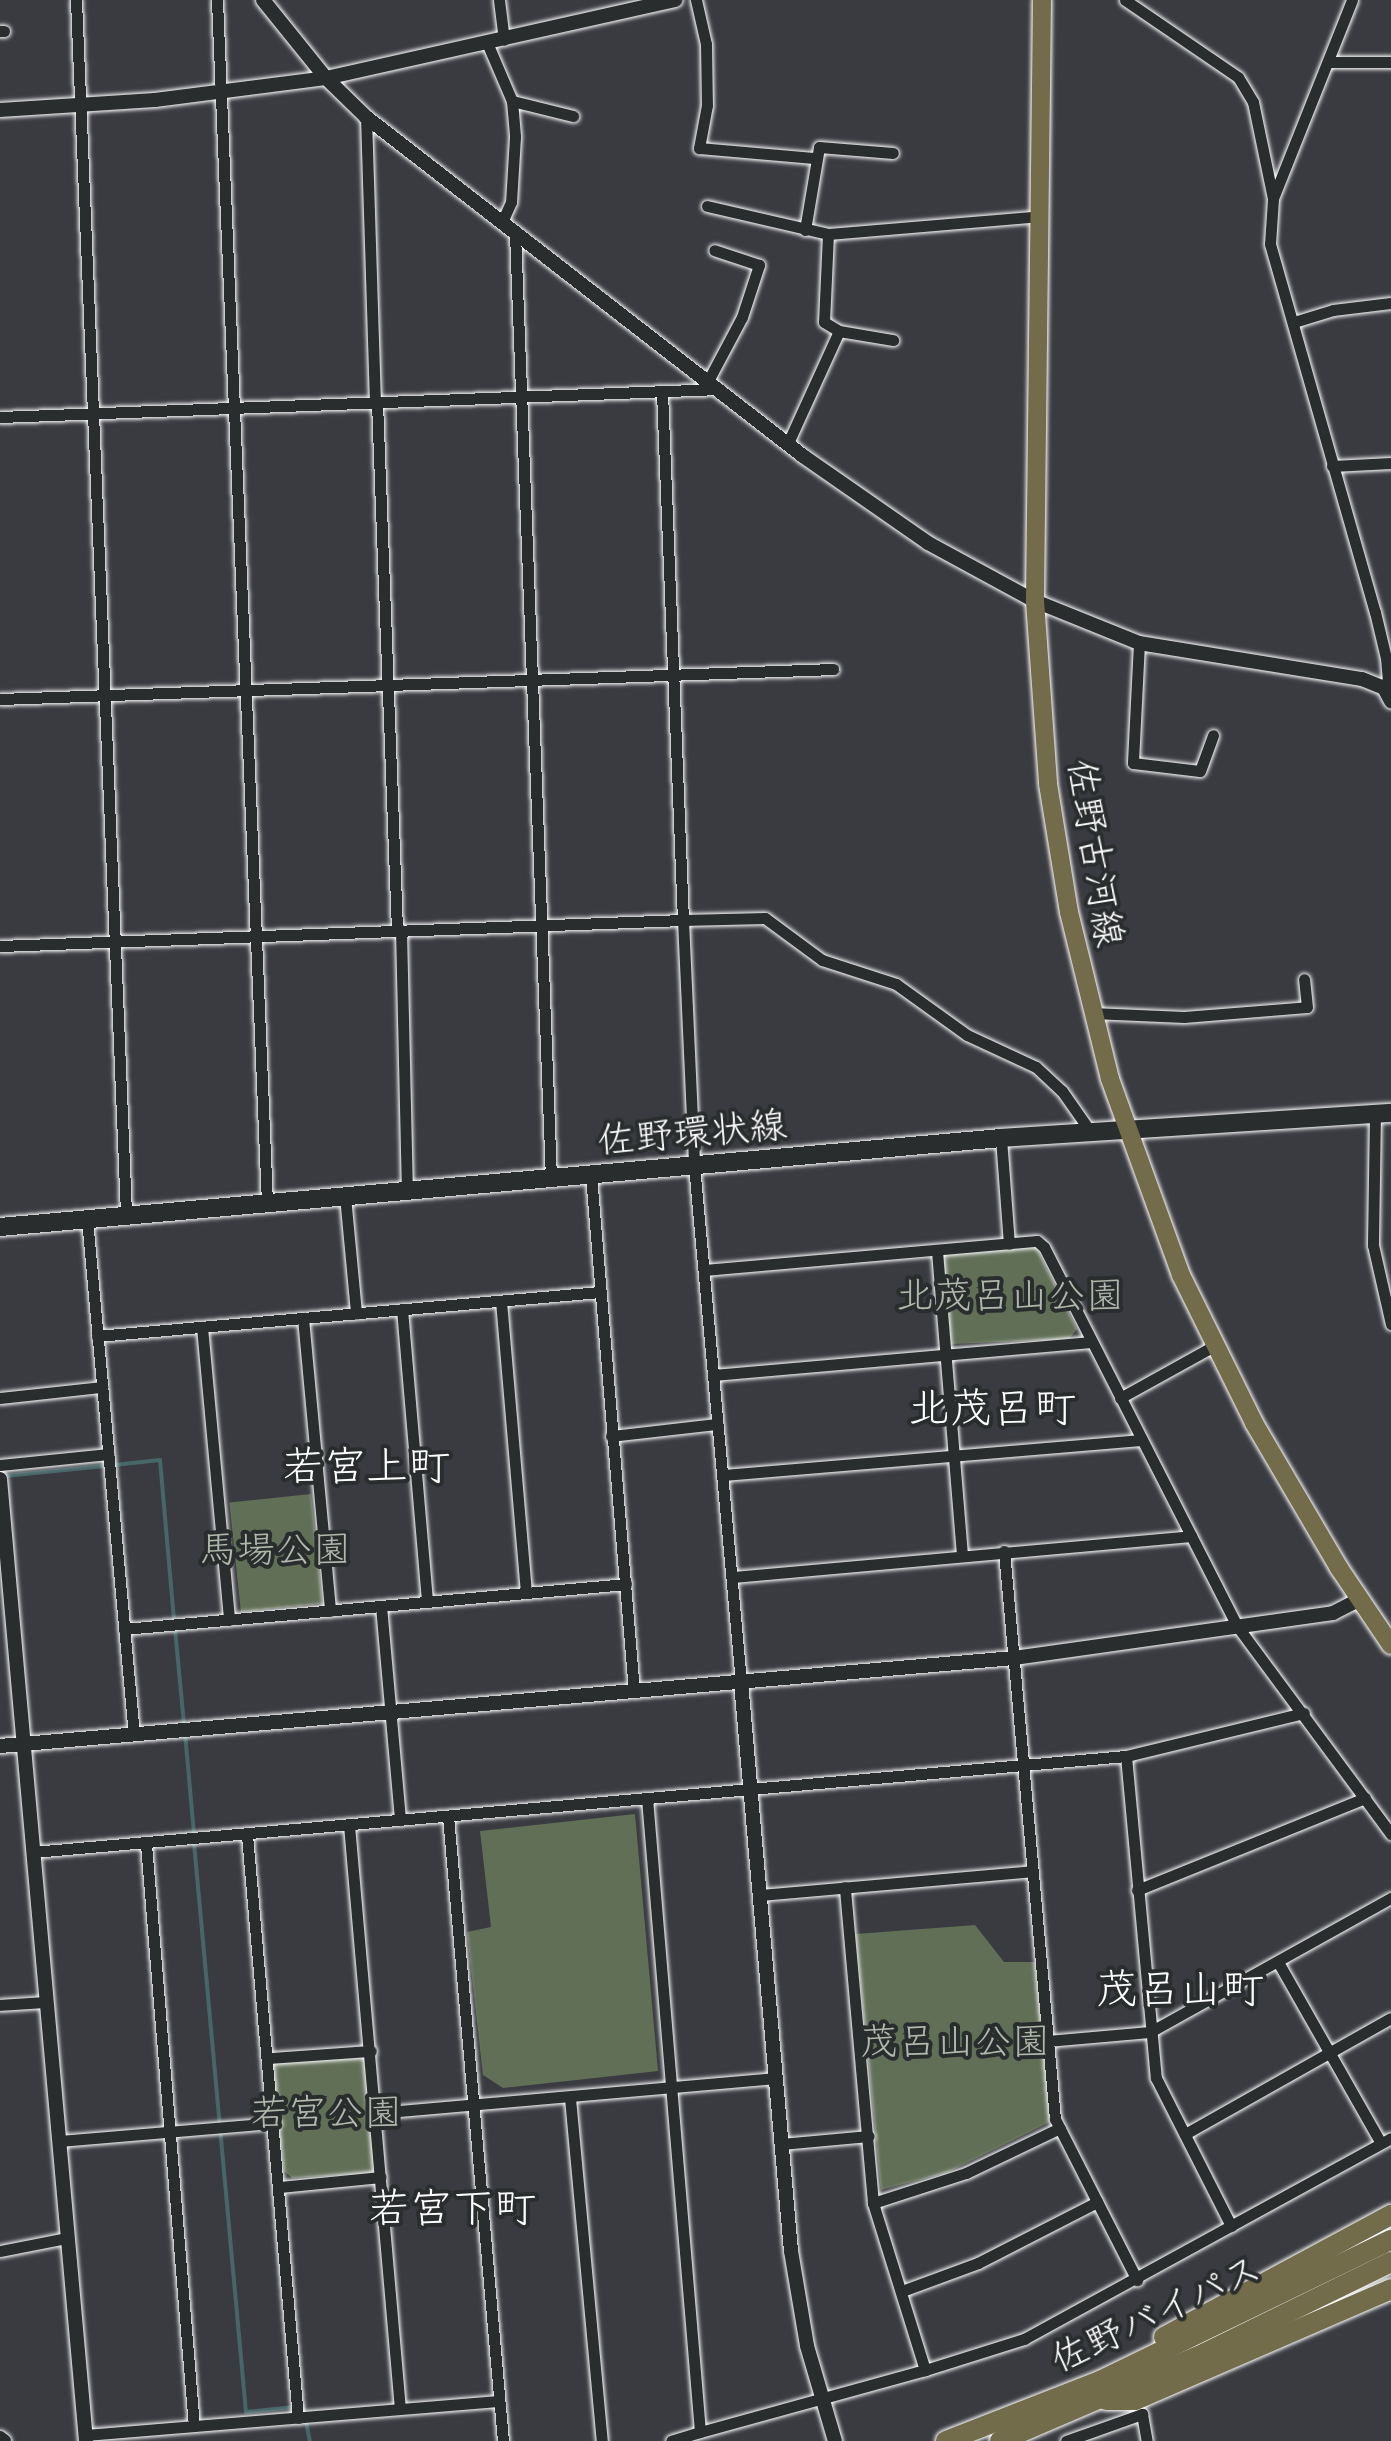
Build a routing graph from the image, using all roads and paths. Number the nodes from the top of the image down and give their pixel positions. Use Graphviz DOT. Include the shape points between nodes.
graph roads {
  1 [pos="76,0"];
  2 [pos="217,0"];
  3 [pos="263,0"];
  4 [pos="499,0"];
  5 [pos="675,0"];
  6 [pos="696,0"];
  7 [pos="1042,0"];
  8 [pos="1125,0"];
  9 [pos="1352,0"];
  10 [pos="504,40"];
  11 [pos="488,45"];
  12 [pos="1328,62"];
  13 [pos="1391,62"];
  14 [pos="326,78"];
  15 [pos="220,93"];
  16 [pos="512,102"];
  17 [pos="81,106"];
  18 [pos="0,110"];
  19 [pos="574,116"];
  20 [pos="366,117"];
  21 [pos="893,154"];
  22 [pos="814,158"];
  23 [pos="1273,199"];
  24 [pos="707,206"];
  25 [pos="1041,216"];
  26 [pos="502,222"];
  27 [pos="805,230"];
  28 [pos="515,233"];
  29 [pos="828,234"];
  30 [pos="714,250"];
  31 [pos="1391,302"];
  32 [pos="1294,322"];
  33 [pos="840,331"];
  34 [pos="893,340"];
  35 [pos="714,385"];
  36 [pos="662,391"];
  37 [pos="518,396"];
  38 [pos="376,402"];
  39 [pos="234,408"];
  40 [pos="93,414"];
  41 [pos="0,416"];
  42 [pos="788,444"];
  43 [pos="1391,463"];
  44 [pos="1332,466"];
  45 [pos="1035,601"];
  46 [pos="1140,643"];
  47 [pos="833,669"];
  48 [pos="674,673"];
  49 [pos="530,678"];
  50 [pos="388,684"];
  51 [pos="1388,687"];
  52 [pos="245,690"];
  53 [pos="105,696"];
  54 [pos="0,700"];
  55 [pos="1213,735"];
  56 [pos="683,920"];
  57 [pos="541,926"];
  58 [pos="399,930"];
  59 [pos="256,936"];
  60 [pos="116,940"];
  61 [pos="0,946"];
  62 [pos="1304,978"];
  63 [pos="1092,1013"];
  64 [pos="1383,1114"];
  65 [pos="1126,1128"];
  66 [pos="1090,1131"];
  67 [pos="1002,1138"];
  68 [pos="694,1165"];
  69 [pos="590,1175"];
  70 [pos="551,1178"];
  71 [pos="407,1191"];
  72 [pos="345,1196"];
  73 [pos="267,1203"];
  74 [pos="126,1215"];
  75 [pos="87,1219"];
  76 [pos="0,1228"];
  77 [pos="1009,1244"];
  78 [pos="938,1251"];
  79 [pos="704,1270"];
  80 [pos="1386,1285"];
  81 [pos="600,1292"];
  82 [pos="501,1300"];
  83 [pos="402,1310"];
  84 [pos="356,1313"];
  85 [pos="303,1318"];
  86 [pos="1391,1324"];
  87 [pos="202,1327"];
  88 [pos="98,1336"];
  89 [pos="1089,1342"];
  90 [pos="1214,1346"];
  91 [pos="946,1355"];
  92 [pos="713,1375"];
  93 [pos="102,1387"];
  94 [pos="0,1398"];
  95 [pos="1120,1398"];
  96 [pos="718,1424"];
  97 [pos="611,1436"];
  98 [pos="1142,1440"];
  99 [pos="108,1454"];
  100 [pos="954,1455"];
  101 [pos="0,1465"];
  102 [pos="722,1476"];
  103 [pos="0,1479"];
  104 [pos="1192,1536"];
  105 [pos="1004,1552"];
  106 [pos="962,1556"];
  107 [pos="733,1577"];
  108 [pos="626,1584"];
  109 [pos="526,1594"];
  110 [pos="1360,1600"];
  111 [pos="427,1602"];
  112 [pos="381,1606"];
  113 [pos="330,1610"];
  114 [pos="229,1620"];
  115 [pos="1237,1626"];
  116 [pos="124,1629"];
  117 [pos="1391,1645"];
  118 [pos="1014,1658"];
  119 [pos="741,1682"];
  120 [pos="634,1691"];
  121 [pos="391,1712"];
  122 [pos="1304,1714"];
  123 [pos="134,1735"];
  124 [pos="24,1744"];
  125 [pos="0,1746"];
  126 [pos="1126,1756"];
  127 [pos="1023,1767"];
  128 [pos="750,1788"];
  129 [pos="646,1798"];
  130 [pos="1365,1798"];
  131 [pos="448,1816"];
  132 [pos="400,1820"];
  133 [pos="349,1825"];
  134 [pos="1391,1834"];
  135 [pos="247,1835"];
  136 [pos="146,1844"];
  137 [pos="33,1852"];
  138 [pos="1032,1870"];
  139 [pos="845,1887"];
  140 [pos="1138,1890"];
  141 [pos="760,1895"];
  142 [pos="1391,1898"];
  143 [pos="1278,1962"];
  144 [pos="47,2002"];
  145 [pos="0,2005"];
  146 [pos="1391,2018"];
  147 [pos="1150,2032"];
  148 [pos="1048,2041"];
  149 [pos="371,2051"];
  150 [pos="1331,2051"];
  151 [pos="270,2058"];
  152 [pos="776,2078"];
  153 [pos="668,2088"];
  154 [pos="570,2098"];
  155 [pos="473,2106"];
  156 [pos="376,2113"];
  157 [pos="275,2123"];
  158 [pos="1060,2128"];
  159 [pos="171,2132"];
  160 [pos="1184,2134"];
  161 [pos="868,2136"];
  162 [pos="1386,2140"];
  163 [pos="59,2141"];
  164 [pos="781,2144"];
  165 [pos="381,2177"];
  166 [pos="280,2186"];
  167 [pos="1097,2202"];
  168 [pos="874,2203"];
  169 [pos="1391,2215"];
  170 [pos="1230,2226"];
  171 [pos="67,2238"];
  172 [pos="1391,2240"];
  173 [pos="0,2251"];
  174 [pos="1391,2262"];
  175 [pos="1136,2280"];
  176 [pos="1391,2289"];
  177 [pos="902,2291"];
  178 [pos="1198,2345"];
  179 [pos="924,2370"];
  180 [pos="1100,2390"];
  181 [pos="821,2398"];
  182 [pos="499,2401"];
  183 [pos="400,2410"];
  184 [pos="298,2418"];
  185 [pos="194,2426"];
  186 [pos="700,2432"];
  187 [pos="158,2435"];
  188 [pos="86,2438"];
  189 [pos="503,2441"];
  190 [pos="602,2441"];
  191 [pos="670,2441"];
  192 [pos="835,2441"];
  193 [pos="946,2441"];
  194 [pos="1000,2441"];
  195 [pos="1066,2441"];
  196 [pos="1146,2441"];
  1 -- 17 [label="street"];
  2 -- 15 [label="street"];
  3 -- 14 [label="street"];
  4 -- 10 [label="street"];
  5 -- 10 [label="street"];
  6 -- 22 [label="street" via="706,44 707,105 698,148"];
  7 -- 25 [label="main road, 佐野古河線"];
  8 -- 23 [label="street" via="1238,78 1254,102"];
  9 -- 12 [label="street"];
  10 -- 11 [label="street"];
  11 -- 14 [label="street"];
  11 -- 16 [label="street"];
  12 -- 13 [label="street"];
  12 -- 23 [label="street"];
  14 -- 15 [label="street"];
  14 -- 20 [label="street"];
  15 -- 17 [label="street"];
  15 -- 39 [label="street"];
  16 -- 19 [label="street"];
  16 -- 26 [label="street" via="511,202"];
  17 -- 18 [label="street"];
  17 -- 40 [label="street"];
  20 -- 26 [label="street"];
  20 -- 38 [label="street"];
  21 -- 22 [label="street" via="820,147"];
  22 -- 27 [label="street"];
  23 -- 32 [label="street" via="1270,244"];
  24 -- 27 [label="street"];
  25 -- 29 [label="street"];
  25 -- 45 [label="main road, 佐野古河線"];
  26 -- 28 [label="street"];
  27 -- 29 [label="street"];
  28 -- 35 [label="street"];
  28 -- 37 [label="street"];
  29 -- 33 [label="street" via="824,322"];
  30 -- 35 [label="street" via="759,265"];
  31 -- 32 [label="street"];
  32 -- 44 [label="street"];
  33 -- 34 [label="street"];
  33 -- 42 [label="street"];
  35 -- 36 [label="street"];
  35 -- 42 [label="street"];
  36 -- 37 [label="street"];
  36 -- 48 [label="street"];
  37 -- 38 [label="street"];
  37 -- 49 [label="street"];
  38 -- 39 [label="street"];
  38 -- 50 [label="street"];
  39 -- 40 [label="street"];
  39 -- 52 [label="street"];
  40 -- 41 [label="street"];
  40 -- 53 [label="street"];
  42 -- 45 [label="street" via="928,542"];
  43 -- 44 [label="street"];
  44 -- 51 [label="street" via="1375,612"];
  45 -- 46 [label="street"];
  45 -- 63 [label="main road, 佐野古河線" via="1048,784"];
  46 -- 51 [label="street"];
  46 -- 55 [label="street" via="1133,763 1200,771"];
  47 -- 48 [label="street"];
  48 -- 49 [label="street"];
  48 -- 56 [label="street"];
  49 -- 50 [label="street"];
  49 -- 57 [label="street"];
  50 -- 52 [label="street"];
  50 -- 58 [label="street"];
  52 -- 53 [label="street"];
  52 -- 59 [label="street"];
  53 -- 54 [label="street"];
  53 -- 60 [label="street"];
  56 -- 57 [label="street"];
  56 -- 66 [label="street" via="765,918 822,960 896,984 967,1035 1036,1067 1062,1090"];
  56 -- 68 [label="street"];
  57 -- 58 [label="street"];
  57 -- 70 [label="street"];
  58 -- 59 [label="street"];
  58 -- 71 [label="street"];
  59 -- 60 [label="street"];
  59 -- 73 [label="street"];
  60 -- 61 [label="street"];
  60 -- 74 [label="street"];
  62 -- 63 [label="street" via="1307,1007 1184,1016"];
  63 -- 65 [label="main road, 佐野古河線"];
  64 -- 65 [label="main road, 佐野環状線"];
  64 -- 80 [label="street" via="1372,1245"];
  65 -- 66 [label="main road, 佐野環状線"];
  65 -- 90 [label="main road, 佐野古河線" via="1152,1206"];
  66 -- 67 [label="main road, 佐野環状線"];
  67 -- 68 [label="main road, 佐野環状線"];
  67 -- 77 [label="street"];
  68 -- 69 [label="main road, 佐野環状線"];
  68 -- 79 [label="street"];
  69 -- 70 [label="main road, 佐野環状線"];
  69 -- 81 [label="street"];
  70 -- 71 [label="main road, 佐野環状線"];
  71 -- 72 [label="main road, 佐野環状線"];
  72 -- 73 [label="main road, 佐野環状線"];
  72 -- 84 [label="street"];
  73 -- 74 [label="main road, 佐野環状線"];
  74 -- 75 [label="main road, 佐野環状線"];
  75 -- 76 [label="main road, 佐野環状線"];
  75 -- 88 [label="street"];
  77 -- 78 [label="street"];
  77 -- 89 [label="street" via="1038,1241 1044,1247"];
  78 -- 79 [label="street"];
  78 -- 91 [label="street"];
  79 -- 92 [label="street"];
  80 -- 86 [label="street"];
  81 -- 82 [label="street"];
  81 -- 97 [label="street"];
  82 -- 83 [label="street"];
  82 -- 109 [label="street"];
  83 -- 84 [label="street"];
  83 -- 111 [label="street"];
  84 -- 85 [label="street"];
  85 -- 87 [label="street"];
  85 -- 113 [label="street"];
  87 -- 88 [label="street"];
  87 -- 114 [label="street"];
  88 -- 93 [label="street"];
  89 -- 91 [label="street"];
  89 -- 95 [label="street"];
  90 -- 95 [label="street"];
  90 -- 110 [label="main road, 佐野古河線"];
  91 -- 92 [label="street"];
  91 -- 100 [label="street"];
  92 -- 96 [label="street"];
  93 -- 94 [label="street"];
  93 -- 99 [label="street"];
  95 -- 98 [label="street"];
  96 -- 97 [label="street"];
  96 -- 102 [label="street"];
  97 -- 108 [label="street"];
  98 -- 100 [label="street"];
  98 -- 104 [label="street"];
  99 -- 101 [label="street"];
  99 -- 116 [label="street"];
  100 -- 102 [label="street"];
  100 -- 106 [label="street"];
  102 -- 107 [label="street"];
  103 -- 124 [label="street"];
  104 -- 105 [label="street"];
  104 -- 115 [label="street"];
  105 -- 106 [label="street"];
  105 -- 118 [label="street"];
  106 -- 107 [label="street"];
  107 -- 119 [label="street"];
  108 -- 109 [label="street"];
  108 -- 120 [label="street"];
  109 -- 111 [label="street"];
  110 -- 115 [label="street" via="1333,1613"];
  110 -- 117 [label="main road, 佐野古河線"];
  111 -- 112 [label="street"];
  112 -- 113 [label="street"];
  112 -- 121 [label="street"];
  113 -- 114 [label="street"];
  114 -- 116 [label="street"];
  115 -- 118 [label="street"];
  115 -- 122 [label="street"];
  116 -- 123 [label="street"];
  118 -- 119 [label="street"];
  118 -- 127 [label="street"];
  119 -- 120 [label="street"];
  119 -- 128 [label="street"];
  120 -- 121 [label="street"];
  121 -- 123 [label="street"];
  121 -- 132 [label="street"];
  122 -- 126 [label="street"];
  122 -- 130 [label="street"];
  123 -- 124 [label="street"];
  124 -- 125 [label="street"];
  124 -- 137 [label="street"];
  126 -- 127 [label="street"];
  126 -- 140 [label="street"];
  127 -- 128 [label="street"];
  127 -- 138 [label="street"];
  128 -- 129 [label="street"];
  128 -- 141 [label="street"];
  129 -- 131 [label="street"];
  129 -- 153 [label="street"];
  130 -- 134 [label="street"];
  130 -- 140 [label="street"];
  131 -- 132 [label="street"];
  131 -- 155 [label="street"];
  132 -- 133 [label="street"];
  133 -- 135 [label="street"];
  133 -- 149 [label="street"];
  135 -- 136 [label="street"];
  135 -- 151 [label="street"];
  136 -- 137 [label="street"];
  136 -- 159 [label="street"];
  137 -- 144 [label="street"];
  138 -- 139 [label="street"];
  138 -- 148 [label="street"];
  139 -- 141 [label="street"];
  139 -- 161 [label="street"];
  140 -- 147 [label="street"];
  141 -- 152 [label="street"];
  142 -- 143 [label="street"];
  143 -- 147 [label="street"];
  143 -- 150 [label="street"];
  144 -- 145 [label="street"];
  144 -- 163 [label="street"];
  146 -- 150 [label="street"];
  147 -- 148 [label="street"];
  147 -- 160 [label="street" via="1156,2078"];
  148 -- 158 [label="street"];
  149 -- 151 [label="street"];
  149 -- 156 [label="street"];
  150 -- 160 [label="street"];
  150 -- 162 [label="street"];
  151 -- 157 [label="street"];
  152 -- 153 [label="street"];
  152 -- 164 [label="street"];
  153 -- 154 [label="street"];
  153 -- 186 [label="street"];
  154 -- 155 [label="street"];
  154 -- 190 [label="street"];
  155 -- 156 [label="street"];
  155 -- 182 [label="street"];
  156 -- 165 [label="street"];
  157 -- 159 [label="street"];
  157 -- 166 [label="street"];
  158 -- 167 [label="street"];
  158 -- 168 [label="street" via="966,2173"];
  159 -- 163 [label="street"];
  159 -- 185 [label="street"];
  160 -- 170 [label="street"];
  161 -- 164 [label="street"];
  161 -- 168 [label="street"];
  162 -- 170 [label="street"];
  163 -- 171 [label="street"];
  164 -- 181 [label="street" via="799,2308"];
  165 -- 166 [label="street"];
  165 -- 183 [label="street"];
  166 -- 184 [label="street"];
  167 -- 175 [label="street"];
  167 -- 177 [label="street" via="978,2263"];
  168 -- 177 [label="street"];
  169 -- 180 [label="highway" via="1188,2323"];
  170 -- 175 [label="street"];
  171 -- 173 [label="street"];
  171 -- 188 [label="street"];
  172 -- 178 [label="highway, 佐野バイパス"];
  174 -- 178 [label="highway, 佐野バイパス"];
  175 -- 179 [label="street" via="1024,2339"];
  176 -- 180 [label="highway" via="1135,2400"];
  177 -- 179 [label="street"];
  178 -- 180 [label="highway, 佐野バイパス"];
  179 -- 181 [label="street"];
  180 -- 193 [label="highway, 佐野バイパス"];
  180 -- 194 [label="highway, 佐野バイパス"];
  181 -- 186 [label="street"];
  181 -- 192 [label="street"];
  182 -- 183 [label="street"];
  182 -- 189 [label="street"];
  183 -- 184 [label="street"];
  184 -- 185 [label="street"];
  185 -- 187 [label="street"];
  186 -- 191 [label="street"];
  187 -- 188 [label="street"];
  195 -- 196 [label="street" via="1142,2414"];
}
